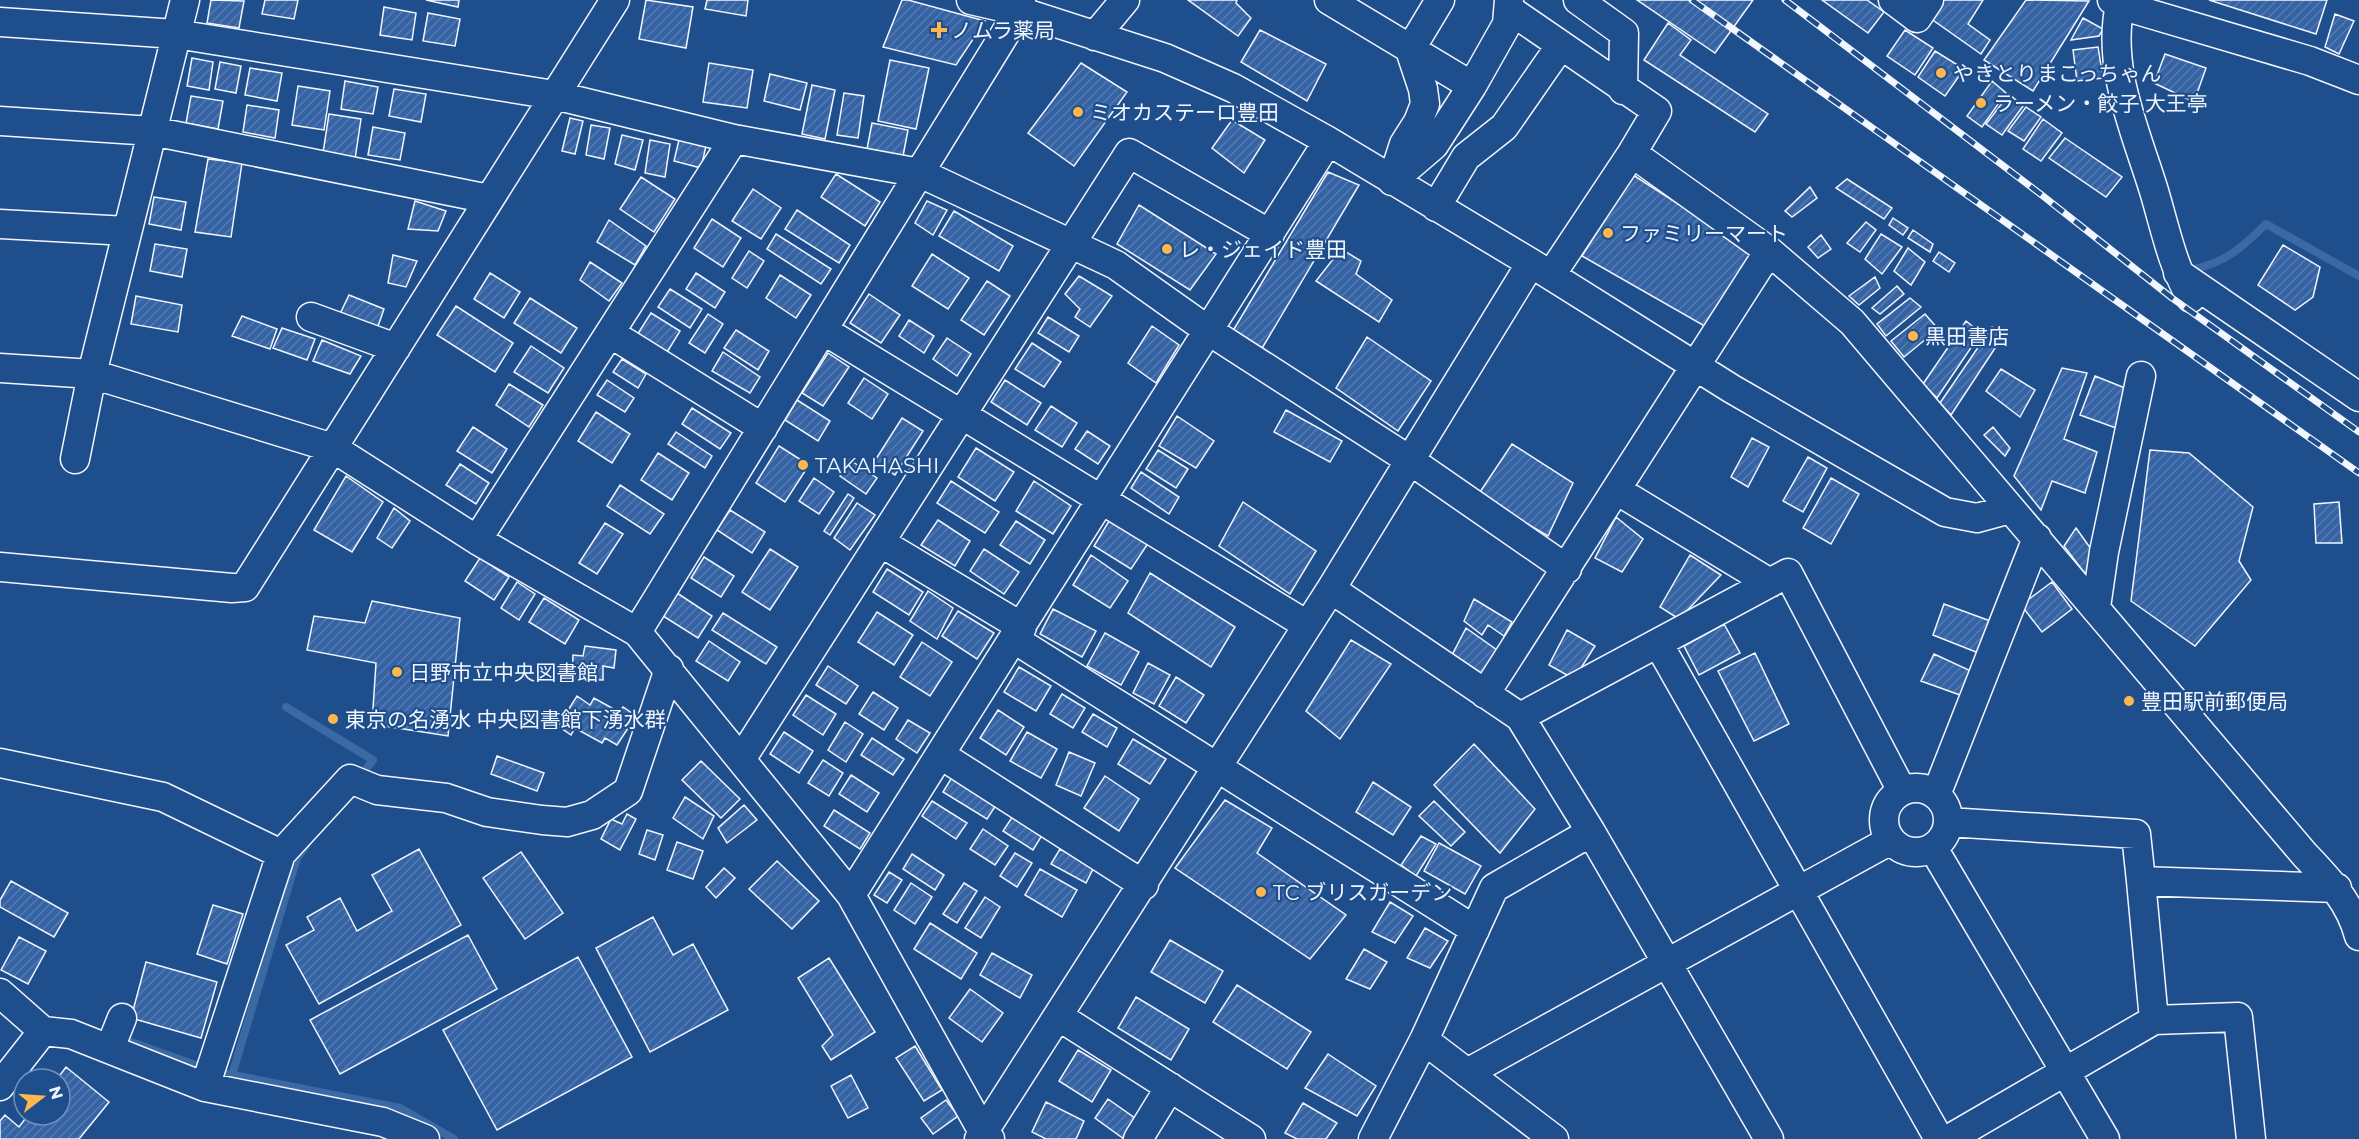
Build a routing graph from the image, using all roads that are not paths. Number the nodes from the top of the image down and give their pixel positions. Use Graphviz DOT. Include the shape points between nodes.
graph roads {
  1 [pos="185,0"];
  2 [pos="615,0"];
  3 [pos="971,0"];
  4 [pos="1125,0"];
  5 [pos="1329,0"];
  6 [pos="1440,0"];
  7 [pos="1578,0"];
  8 [pos="1893,0"];
  9 [pos="1929,0"];
  10 [pos="2118,2"];
  11 [pos="1509,5"];
  12 [pos="1020,6"];
  13 [pos="0,22"];
  14 [pos="176,34"];
  15 [pos="1095,36"];
  16 [pos="1561,45"];
  17 [pos="1410,50"];
  18 [pos="2359,80"];
  19 [pos="1472,86"];
  20 [pos="1623,90"];
  21 [pos="555,95"];
  22 [pos="0,121"];
  23 [pos="152,131"];
  24 [pos="734,139"];
  25 [pos="1328,141"];
  26 [pos="1632,153"];
  27 [pos="920,173"];
  28 [pos="1392,181"];
  29 [pos="489,199"];
  30 [pos="1436,207"];
  31 [pos="0,224"];
  32 [pos="128,231"];
  33 [pos="1270,234"];
  34 [pos="1071,244"];
  35 [pos="1769,251"];
  36 [pos="1541,269"];
  37 [pos="2176,272"];
  38 [pos="2191,298"];
  39 [pos="311,316"];
  40 [pos="823,330"];
  41 [pos="1209,331"];
  42 [pos="610,333"];
  43 [pos="396,348"];
  44 [pos="1695,365"];
  45 [pos="0,368"];
  46 [pos="92,374"];
  47 [pos="2142,376"];
  48 [pos="2359,397"];
  49 [pos="962,414"];
  50 [pos="763,428"];
  51 [pos="333,448"];
  52 [pos="75,459"];
  53 [pos="1411,461"];
  54 [pos="1617,491"];
  55 [pos="1102,500"];
  56 [pos="2010,509"];
  57 [pos="2037,538"];
  58 [pos="477,540"];
  59 [pos="880,542"];
  60 [pos="0,567"];
  61 [pos="1567,569"];
  62 [pos="1770,583"];
  63 [pos="1330,590"];
  64 [pos="2096,607"];
  65 [pos="1307,625"];
  66 [pos="637,632"];
  67 [pos="1018,633"];
  68 [pos="1658,643"];
  69 [pos="669,669"];
  70 [pos="1485,694"];
  71 [pos="1520,717"];
  72 [pos="941,755"];
  73 [pos="742,758"];
  74 [pos="0,764"];
  75 [pos="1216,766"];
  76 [pos="1902,791"];
  77 [pos="1936,795"];
  78 [pos="1948,822"];
  79 [pos="1591,832"];
  80 [pos="1891,840"];
  81 [pos="1933,848"];
  82 [pos="281,854"];
  83 [pos="2141,881"];
  84 [pos="1143,885"];
  85 [pos="2337,888"];
  86 [pos="1798,891"];
  87 [pos="851,895"];
  88 [pos="1475,930"];
  89 [pos="2359,936"];
  90 [pos="1666,963"];
  91 [pos="0,993"];
  92 [pos="1058,1016"];
  93 [pos="2154,1020"];
  94 [pos="43,1031"];
  95 [pos="1424,1040"];
  96 [pos="2065,1071"];
  97 [pos="1467,1073"];
  98 [pos="0,1086"];
  99 [pos="205,1087"];
  100 [pos="1170,1087"];
  101 [pos="984,1137"];
  102 [pos="425,1139"];
  103 [pos="1138,1139"];
  104 [pos="1251,1139"];
  105 [pos="1373,1139"];
  106 [pos="1554,1139"];
  107 [pos="1769,1139"];
  108 [pos="1939,1139"];
  109 [pos="1949,1139"];
  110 [pos="2106,1139"];
  111 [pos="2251,1139"];
  1 -- 14 [label="street"];
  2 -- 21 [label="street"];
  3 -- 12 [label="street"];
  4 -- 15 [label="street"];
  5 -- 17 [label="street"];
  6 -- 17 [label="street"];
  7 -- 20 [label="street" via="1624,33"];
  8 -- 9 [label="street" via="1917,18"];
  10 -- 18 [label="street"];
  10 -- 37 [label="street" via="2115,51 2126,105"];
  11 -- 16 [label="street"];
  11 -- 19 [label="street" via="1507,24"];
  12 -- 15 [label="street"];
  12 -- 27 [label="street"];
  13 -- 14 [label="street"];
  14 -- 21 [label="street"];
  14 -- 23 [label="street"];
  15 -- 25 [label="street" via="1165,58 1223,84"];
  16 -- 20 [label="street"];
  16 -- 30 [label="street" via="1504,127 1466,157"];
  17 -- 19 [label="street"];
  17 -- 28 [label="street" via="1425,104 1404,144"];
  19 -- 28 [label="street" via="1434,145"];
  20 -- 26 [label="street" via="1657,111"];
  21 -- 24 [label="street"];
  21 -- 29 [label="street"];
  22 -- 23 [label="street"];
  23 -- 29 [label="street"];
  23 -- 32 [label="street"];
  24 -- 27 [label="street"];
  24 -- 42 [label="street"];
  25 -- 28 [label="street"];
  25 -- 33 [label="street"];
  26 -- 35 [label="street"];
  26 -- 36 [label="street"];
  27 -- 34 [label="street"];
  27 -- 40 [label="street"];
  28 -- 30 [label="street"];
  29 -- 43 [label="street"];
  30 -- 36 [label="street"];
  31 -- 32 [label="street"];
  32 -- 46 [label="street"];
  33 -- 34 [label="street" via="1130,153"];
  33 -- 41 [label="street"];
  34 -- 41 [label="street" via="1116,265"];
  34 -- 49 [label="street"];
  35 -- 44 [label="street"];
  35 -- 56 [label="street" via="1852,322"];
  36 -- 44 [label="street"];
  36 -- 53 [label="street"];
  37 -- 38 [label="street"];
  37 -- 48 [label="street"];
  39 -- 43 [label="street"];
  40 -- 49 [label="street"];
  40 -- 50 [label="street"];
  41 -- 53 [label="street"];
  41 -- 55 [label="street"];
  42 -- 50 [label="street"];
  42 -- 58 [label="street"];
  43 -- 51 [label="street"];
  44 -- 54 [label="street"];
  44 -- 56 [label="street" via="1945,512 1977,518"];
  45 -- 46 [label="street"];
  46 -- 51 [label="street"];
  46 -- 52 [label="street"];
  47 -- 64 [label="street"];
  49 -- 55 [label="street"];
  49 -- 59 [label="street"];
  50 -- 66 [label="street"];
  51 -- 58 [label="street"];
  51 -- 60 [label="street" via="245,587"];
  53 -- 61 [label="street"];
  53 -- 63 [label="street"];
  54 -- 61 [label="street"];
  54 -- 62 [label="street"];
  55 -- 65 [label="street"];
  55 -- 67 [label="street"];
  56 -- 57 [label="street"];
  57 -- 64 [label="street"];
  57 -- 77 [label="street"];
  58 -- 66 [label="street"];
  59 -- 67 [label="street"];
  59 -- 73 [label="street"];
  61 -- 70 [label="street"];
  62 -- 68 [label="street"];
  62 -- 76 [label="street" via="1788,573"];
  63 -- 65 [label="street"];
  63 -- 70 [label="street"];
  64 -- 85 [label="street"];
  65 -- 75 [label="street"];
  66 -- 69 [label="street"];
  67 -- 72 [label="street"];
  67 -- 75 [label="street"];
  68 -- 71 [label="street"];
  68 -- 86 [label="street"];
  69 -- 73 [label="street"];
  69 -- 82 [label="street" via="628,791 592,815 567,822 487,812 446,798 377,790 350,779"];
  70 -- 71 [label="street"];
  71 -- 79 [label="street"];
  72 -- 84 [label="street"];
  72 -- 87 [label="street"];
  73 -- 87 [label="street"];
  74 -- 82 [label="street" via="164,797"];
  75 -- 84 [label="street"];
  75 -- 88 [label="street"];
  76 -- 77 [label="street" via="1920,788"];
  76 -- 80 [label="street" via="1885,813"];
  77 -- 78 [label="street" via="1946,807"];
  78 -- 81 [label="street" via="1946,832"];
  78 -- 83 [label="street" via="2136,834"];
  79 -- 88 [label="street" via="1494,888"];
  79 -- 90 [label="street"];
  80 -- 81 [label="street" via="1906,850"];
  80 -- 86 [label="street"];
  81 -- 96 [label="street"];
  82 -- 99 [label="street"];
  83 -- 85 [label="street"];
  83 -- 93 [label="street"];
  84 -- 92 [label="street"];
  85 -- 89 [label="street" via="2355,919"];
  86 -- 90 [label="street"];
  86 -- 108 [label="street"];
  87 -- 101 [label="street"];
  88 -- 95 [label="street"];
  90 -- 97 [label="street"];
  90 -- 107 [label="street"];
  91 -- 94 [label="street"];
  92 -- 100 [label="street"];
  92 -- 101 [label="street"];
  93 -- 96 [label="street"];
  93 -- 111 [label="street" via="2238,1017"];
  94 -- 98 [label="street"];
  94 -- 99 [label="street" via="116,1034"];
  95 -- 97 [label="street"];
  95 -- 105 [label="street"];
  96 -- 109 [label="street"];
  96 -- 110 [label="street"];
  97 -- 106 [label="street"];
  99 -- 102 [label="street" via="383,1122"];
  100 -- 103 [label="street"];
  100 -- 104 [label="street"];
}
